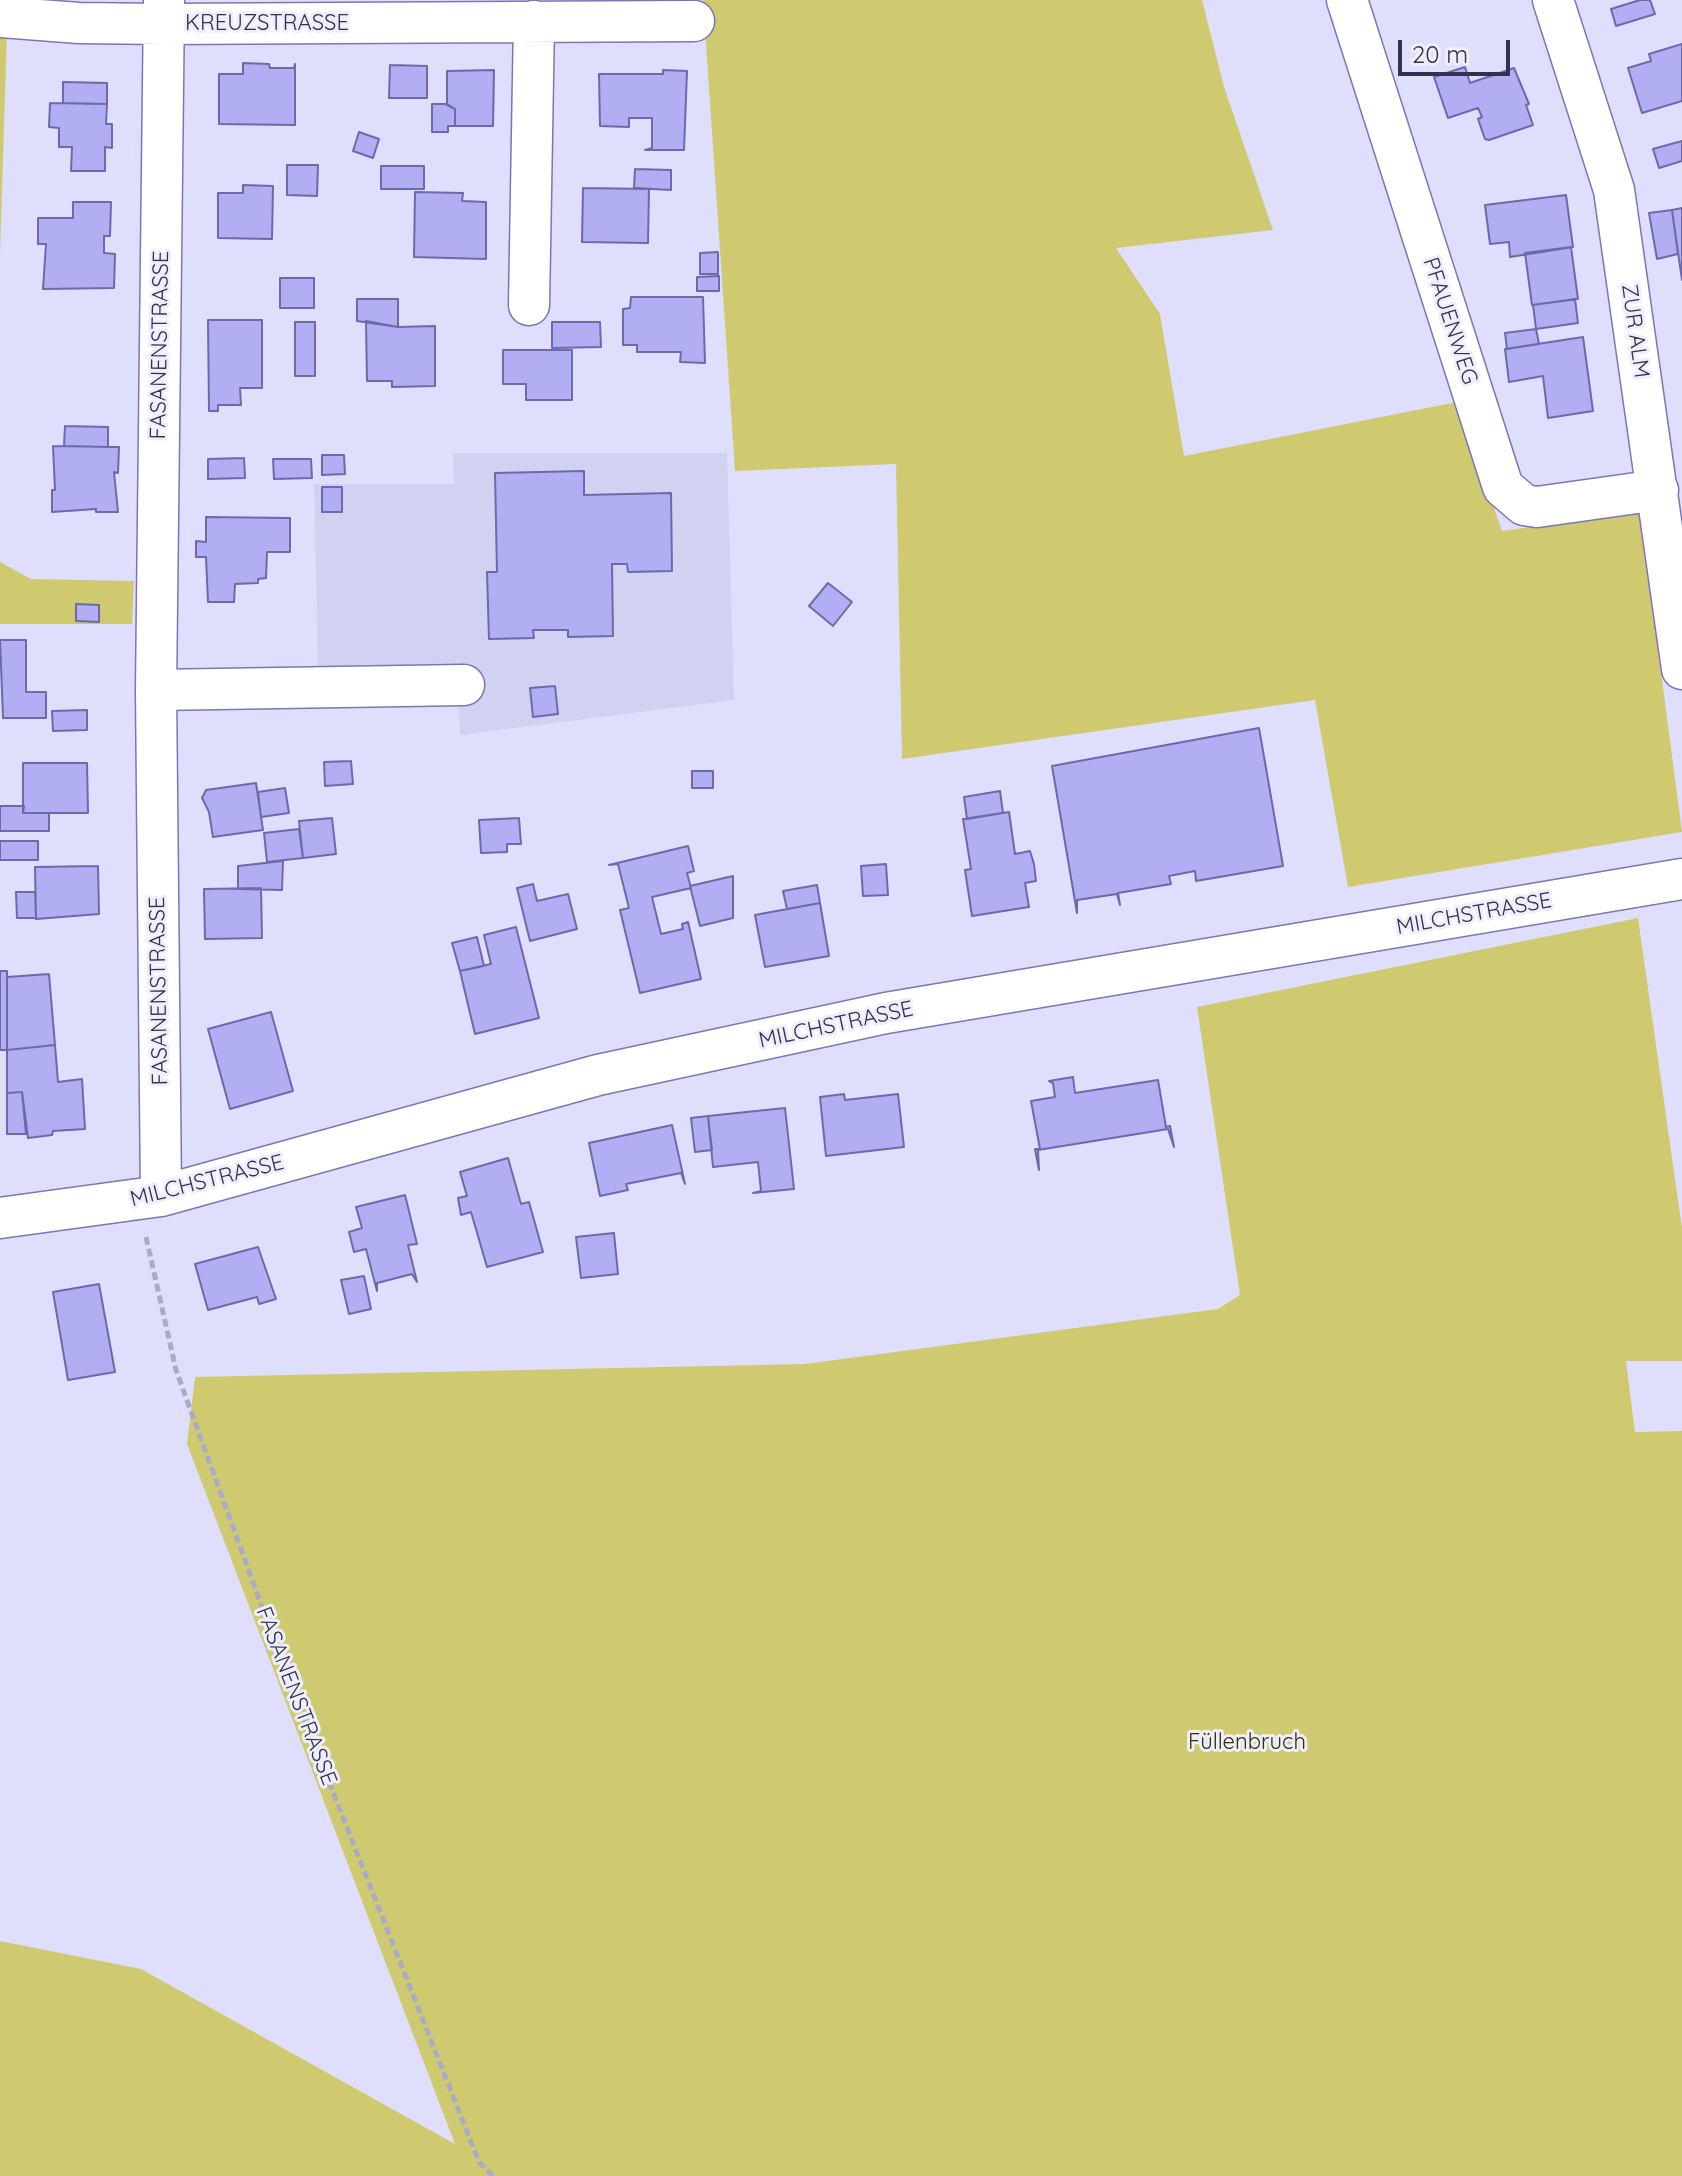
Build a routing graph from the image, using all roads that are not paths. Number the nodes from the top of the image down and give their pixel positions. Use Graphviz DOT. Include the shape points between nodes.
graph roads {
  1 [pos="1347,0"];
  2 [pos="1553,0"];
  3 [pos="163,12"];
  4 [pos="0,17"];
  5 [pos="534,21"];
  6 [pos="694,21"];
  7 [pos="529,305"];
  8 [pos="1658,490"];
  9 [pos="1682,669"];
  10 [pos="464,685"];
  11 [pos="156,690"];
  12 [pos="1682,879"];
  13 [pos="150,1198"];
  14 [pos="0,1218"];
  1 -- 8 [label="street, PFAUENWEG" via="1503,487 1524,505 1537,507"];
  2 -- 8 [label="street, ZUR ALM" via="1614,190"];
  3 -- 4 [label="street, KREUZSTRASSE" via="79,23"];
  3 -- 5 [label="street, KREUZSTRASSE"];
  3 -- 11 [label="street, FASANENSTRASSE"];
  5 -- 6 [label="street, KREUZSTRASSE"];
  5 -- 7 [label="street"];
  8 -- 9 [label="street, ZUR ALM"];
  10 -- 11 [label="street"];
  11 -- 13 [label="street, FASANENSTRASSE"];
  12 -- 13 [label="street, MILCHSTRASSE" via="886,1013 598,1075"];
  13 -- 14 [label="street, MILCHSTRASSE"];
}
